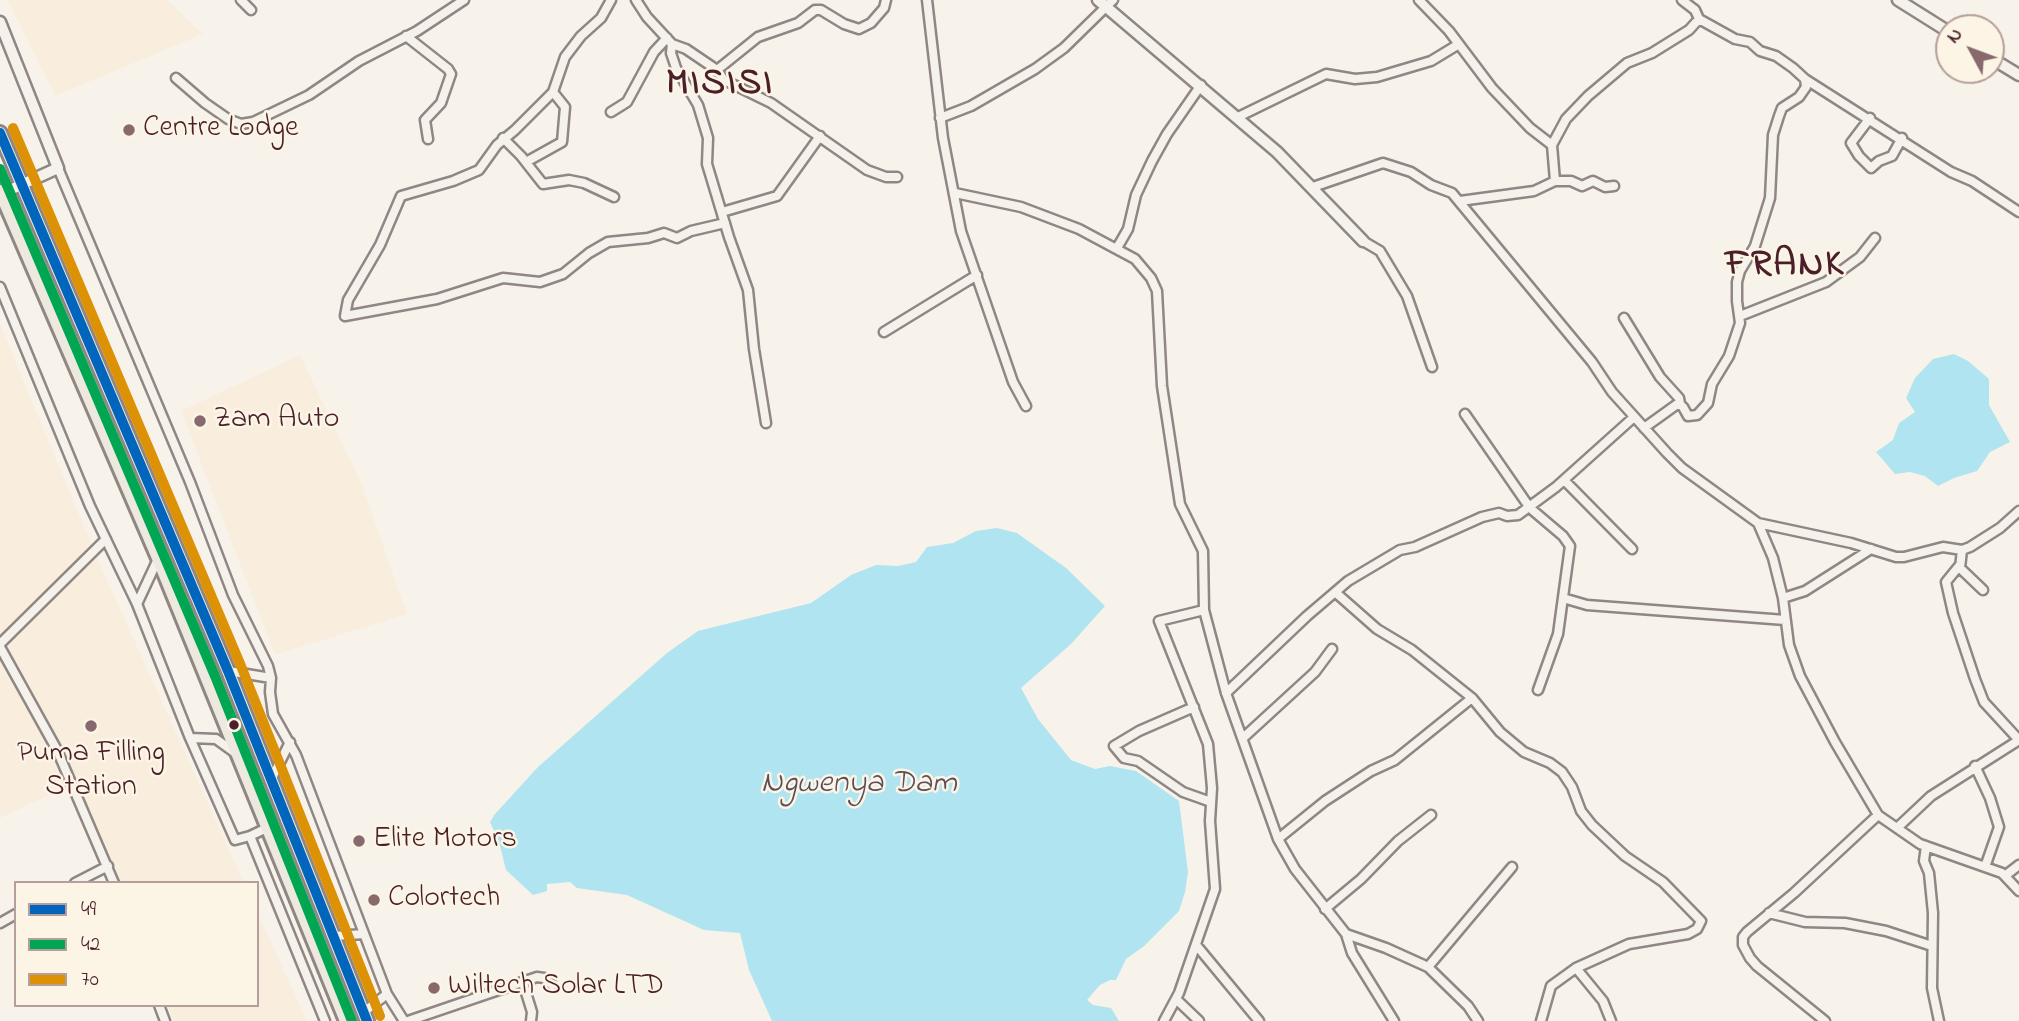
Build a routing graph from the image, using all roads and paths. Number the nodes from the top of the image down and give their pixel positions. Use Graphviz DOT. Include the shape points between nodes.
graph roads {
  1 [pos="241,0"];
  2 [pos="464,0"];
  3 [pos="611,0"];
  4 [pos="636,0"];
  5 [pos="886,0"];
  6 [pos="927,0"];
  7 [pos="1419,0"];
  8 [pos="1682,0"];
  9 [pos="1898,0"];
  10 [pos="1106,2"];
  11 [pos="251,10"];
  12 [pos="1699,19"];
  13 [pos="0,22"];
  14 [pos="1935,23"];
  15 [pos="406,36"];
  16 [pos="669,41"];
  17 [pos="1459,44"];
  18 [pos="717,70"];
  19 [pos="176,78"];
  20 [pos="1805,79"];
  21 [pos="1201,85"];
  22 [pos="553,92"];
  23 [pos="611,112"];
  24 [pos="1238,117"];
  25 [pos="940,118"];
  26 [pos="1870,118"];
  27 [pos="0,133"];
  28 [pos="820,136"];
  29 [pos="503,138"];
  30 [pos="1902,138"];
  31 [pos="429,139"];
  32 [pos="1552,145"];
  33 [pos="526,162"];
  34 [pos="58,168"];
  35 [pos="897,177"];
  36 [pos="1555,181"];
  37 [pos="22,184"];
  38 [pos="1614,186"];
  39 [pos="1313,187"];
  40 [pos="0,193"];
  41 [pos="955,193"];
  42 [pos="614,197"];
  43 [pos="1460,201"];
  44 [pos="722,212"];
  45 [pos="2019,212"];
  46 [pos="725,223"];
  47 [pos="1875,238"];
  48 [pos="1363,241"];
  49 [pos="1117,248"];
  50 [pos="977,275"];
  51 [pos="0,287"];
  52 [pos="1740,316"];
  53 [pos="1624,318"];
  54 [pos="884,332"];
  55 [pos="1432,367"];
  56 [pos="1680,404"];
  57 [pos="1027,406"];
  58 [pos="1465,414"];
  59 [pos="1634,417"];
  60 [pos="766,423"];
  61 [pos="1644,428"];
  62 [pos="1564,480"];
  63 [pos="1530,508"];
  64 [pos="2019,511"];
  65 [pos="1758,523"];
  66 [pos="106,540"];
  67 [pos="1632,549"];
  68 [pos="1871,549"];
  69 [pos="1962,550"];
  70 [pos="158,558"];
  71 [pos="1959,566"];
  72 [pos="1983,590"];
  73 [pos="1335,592"];
  74 [pos="1563,598"];
  75 [pos="1783,598"];
  76 [pos="137,604"];
  77 [pos="1204,610"];
  78 [pos="1786,620"];
  79 [pos="0,646"];
  80 [pos="1332,649"];
  81 [pos="228,671"];
  82 [pos="271,678"];
  83 [pos="1538,690"];
  84 [pos="1226,693"];
  85 [pos="1472,698"];
  86 [pos="1194,707"];
  87 [pos="190,738"];
  88 [pos="1243,738"];
  89 [pos="2019,740"];
  90 [pos="290,742"];
  91 [pos="239,757"];
  92 [pos="1975,766"];
  93 [pos="271,781"];
  94 [pos="1211,802"];
  95 [pos="1431,815"];
  96 [pos="1878,815"];
  97 [pos="267,828"];
  98 [pos="1897,828"];
  99 [pos="250,836"];
  100 [pos="1278,839"];
  101 [pos="1926,846"];
  102 [pos="108,866"];
  103 [pos="2019,866"];
  104 [pos="1513,867"];
  105 [pos="1985,867"];
  106 [pos="2006,875"];
  107 [pos="79,881"];
  108 [pos="113,881"];
  109 [pos="2019,891"];
  110 [pos="1325,909"];
  111 [pos="1769,913"];
  112 [pos="364,934"];
  113 [pos="1346,934"];
  114 [pos="334,936"];
  115 [pos="1197,946"];
  116 [pos="1932,946"];
  117 [pos="1428,967"];
  118 [pos="1576,968"];
  119 [pos="523,983"];
  120 [pos="552,985"];
  121 [pos="387,994"];
  122 [pos="1176,999"];
  123 [pos="365,1016"];
  124 [pos="325,1021"];
  125 [pos="346,1021"];
  126 [pos="406,1021"];
  127 [pos="531,1021"];
  128 [pos="1164,1021"];
  129 [pos="1199,1021"];
  130 [pos="1259,1021"];
  131 [pos="1394,1021"];
  132 [pos="1478,1021"];
  133 [pos="1541,1021"];
  134 [pos="1611,1021"];
  135 [pos="1825,1021"];
  136 [pos="1939,1021"];
  1 -- 11 [label="street"];
  2 -- 15 [label="street"];
  3 -- 22 [label="street" via="601,18 565,57"];
  4 -- 16 [label="street"];
  5 -- 18 [label="street" via="876,18 859,29 815,10 797,23 758,37"];
  6 -- 25 [label="street"];
  7 -- 17 [label="street"];
  8 -- 12 [label="street"];
  9 -- 14 [label="street"];
  10 -- 21 [label="street"];
  10 -- 25 [label="street" via="1064,48 1035,69 983,100"];
  12 -- 20 [label="street" via="1776,56"];
  12 -- 32 [label="street" via="1652,53 1627,62 1594,90 1566,119"];
  13 -- 34 [label="street"];
  15 -- 19 [label="street" via="253,122 241,124 215,111"];
  15 -- 31 [label="street" via="451,74 441,103 425,120"];
  16 -- 18 [label="street"];
  16 -- 23 [label="street" via="654,52 627,102"];
  16 -- 44 [label="street" via="676,68 698,105 708,138 707,164"];
  17 -- 24 [label="street" via="1431,61 1390,74 1355,79 1326,74"];
  17 -- 32 [label="street" via="1492,88"];
  18 -- 28 [label="street" via="729,83 762,98"];
  20 -- 26 [label="street"];
  20 -- 52 [label="street" via="1799,97 1782,108 1773,135 1770,198 1755,246 1737,282"];
  21 -- 24 [label="street"];
  21 -- 49 [label="street" via="1152,161"];
  22 -- 29 [label="street"];
  22 -- 33 [label="street" via="565,107 562,142"];
  24 -- 39 [label="street"];
  25 -- 41 [label="street"];
  26 -- 30 [label="street"];
  26 -- 30 [label="street" via="1852,143 1871,168 1892,156"];
  27 -- 37 [label="main road"];
  28 -- 35 [label="street" via="876,175"];
  28 -- 44 [label="street" via="778,196"];
  29 -- 33 [label="street"];
  29 -- 46 [label="street" via="469,176 401,197 348,300 345,316 437,299 503,278 540,282 563,274 608,242 664,233 677,237"];
  30 -- 45 [label="street"];
  32 -- 36 [label="street"];
  33 -- 42 [label="street" via="545,185 569,180"];
  34 -- 37 [label="street"];
  34 -- 82 [label="street"];
  36 -- 38 [label="street"];
  36 -- 43 [label="street" via="1534,191"];
  37 -- 40 [label="street"];
  37 -- 81 [label="main road"];
  39 -- 43 [label="street" via="1383,163 1411,172"];
  39 -- 48 [label="street"];
  40 -- 70 [label="main road"];
  41 -- 49 [label="street" via="1021,206"];
  41 -- 50 [label="street" via="961,231"];
  43 -- 59 [label="street"];
  44 -- 46 [label="street"];
  46 -- 60 [label="street" via="748,290"];
  47 -- 52 [label="street" via="1860,257 1826,282"];
  48 -- 55 [label="street" via="1380,251 1407,296"];
  49 -- 77 [label="street" via="1145,268 1157,291 1164,399 1180,504 1203,551"];
  50 -- 54 [label="street"];
  50 -- 57 [label="street" via="1013,382"];
  51 -- 66 [label="street"];
  52 -- 56 [label="street" via="1708,403 1697,415 1688,416"];
  53 -- 56 [label="street"];
  56 -- 61 [label="street"];
  58 -- 63 [label="street"];
  59 -- 61 [label="street"];
  59 -- 62 [label="street"];
  61 -- 65 [label="street" via="1682,468"];
  62 -- 63 [label="street"];
  62 -- 67 [label="street"];
  63 -- 73 [label="street" via="1518,515 1482,517 1400,550"];
  63 -- 74 [label="street" via="1570,546"];
  64 -- 69 [label="street"];
  65 -- 68 [label="street"];
  65 -- 75 [label="street"];
  66 -- 76 [label="street"];
  66 -- 79 [label="street"];
  68 -- 69 [label="street" via="1904,557 1943,547"];
  68 -- 75 [label="street" via="1805,591"];
  69 -- 71 [label="street"];
  70 -- 76 [label="street"];
  70 -- 91 [label="main road"];
  71 -- 72 [label="street"];
  71 -- 89 [label="street" via="1946,582 1975,678 1984,702"];
  73 -- 84 [label="street"];
  73 -- 85 [label="street" via="1377,629 1412,650"];
  74 -- 78 [label="street" via="1587,605"];
  74 -- 83 [label="street" via="1558,634"];
  75 -- 78 [label="street"];
  76 -- 87 [label="street"];
  77 -- 84 [label="street"];
  77 -- 86 [label="street" via="1159,621"];
  78 -- 96 [label="street" via="1800,677"];
  79 -- 102 [label="street" via="57,750"];
  80 -- 88 [label="street" via="1315,672"];
  81 -- 82 [label="street"];
  81 -- 93 [label="main road"];
  82 -- 90 [label="street" via="273,714"];
  84 -- 88 [label="street"];
  85 -- 100 [label="street" via="1395,760 1325,801"];
  85 -- 118 [label="street" via="1500,732 1562,772 1592,825 1663,882 1701,921 1698,929 1688,934 1629,944"];
  86 -- 94 [label="street" via="1208,744"];
  86 -- 94 [label="street" via="1114,746 1124,758 1138,761 1183,792"];
  87 -- 91 [label="street" via="216,739"];
  87 -- 99 [label="street" via="235,840"];
  88 -- 100 [label="street"];
  89 -- 92 [label="street"];
  90 -- 93 [label="street"];
  90 -- 112 [label="street"];
  91 -- 97 [label="main road"];
  92 -- 98 [label="street" via="1931,796"];
  92 -- 105 [label="street" via="1999,827"];
  93 -- 114 [label="main road"];
  94 -- 115 [label="street" via="1215,889"];
  95 -- 110 [label="street"];
  96 -- 98 [label="street"];
  96 -- 111 [label="street"];
  97 -- 99 [label="street"];
  97 -- 125 [label="main road"];
  98 -- 101 [label="street"];
  99 -- 124 [label="street"];
  100 -- 110 [label="street"];
  101 -- 105 [label="street"];
  101 -- 116 [label="street"];
  102 -- 107 [label="street"];
  102 -- 108 [label="street"];
  103 -- 106 [label="street"];
  104 -- 117 [label="street"];
  105 -- 106 [label="street"];
  106 -- 109 [label="street"];
  110 -- 113 [label="street"];
  111 -- 116 [label="street" via="1886,931"];
  111 -- 135 [label="street" via="1747,932 1743,945 1757,966"];
  112 -- 114 [label="street"];
  112 -- 121 [label="street"];
  113 -- 117 [label="street"];
  113 -- 131 [label="street" via="1352,953"];
  114 -- 123 [label="main road"];
  115 -- 122 [label="street"];
  115 -- 130 [label="street"];
  116 -- 136 [label="street" via="1932,988"];
  117 -- 132 [label="street"];
  118 -- 133 [label="street" via="1551,986"];
  118 -- 134 [label="street" via="1603,1001"];
  119 -- 120 [label="street" via="537,977"];
  119 -- 126 [label="street"];
  119 -- 127 [label="street"];
  121 -- 123 [label="street"];
  121 -- 126 [label="street"];
  122 -- 128 [label="street"];
  122 -- 129 [label="street"];
}
